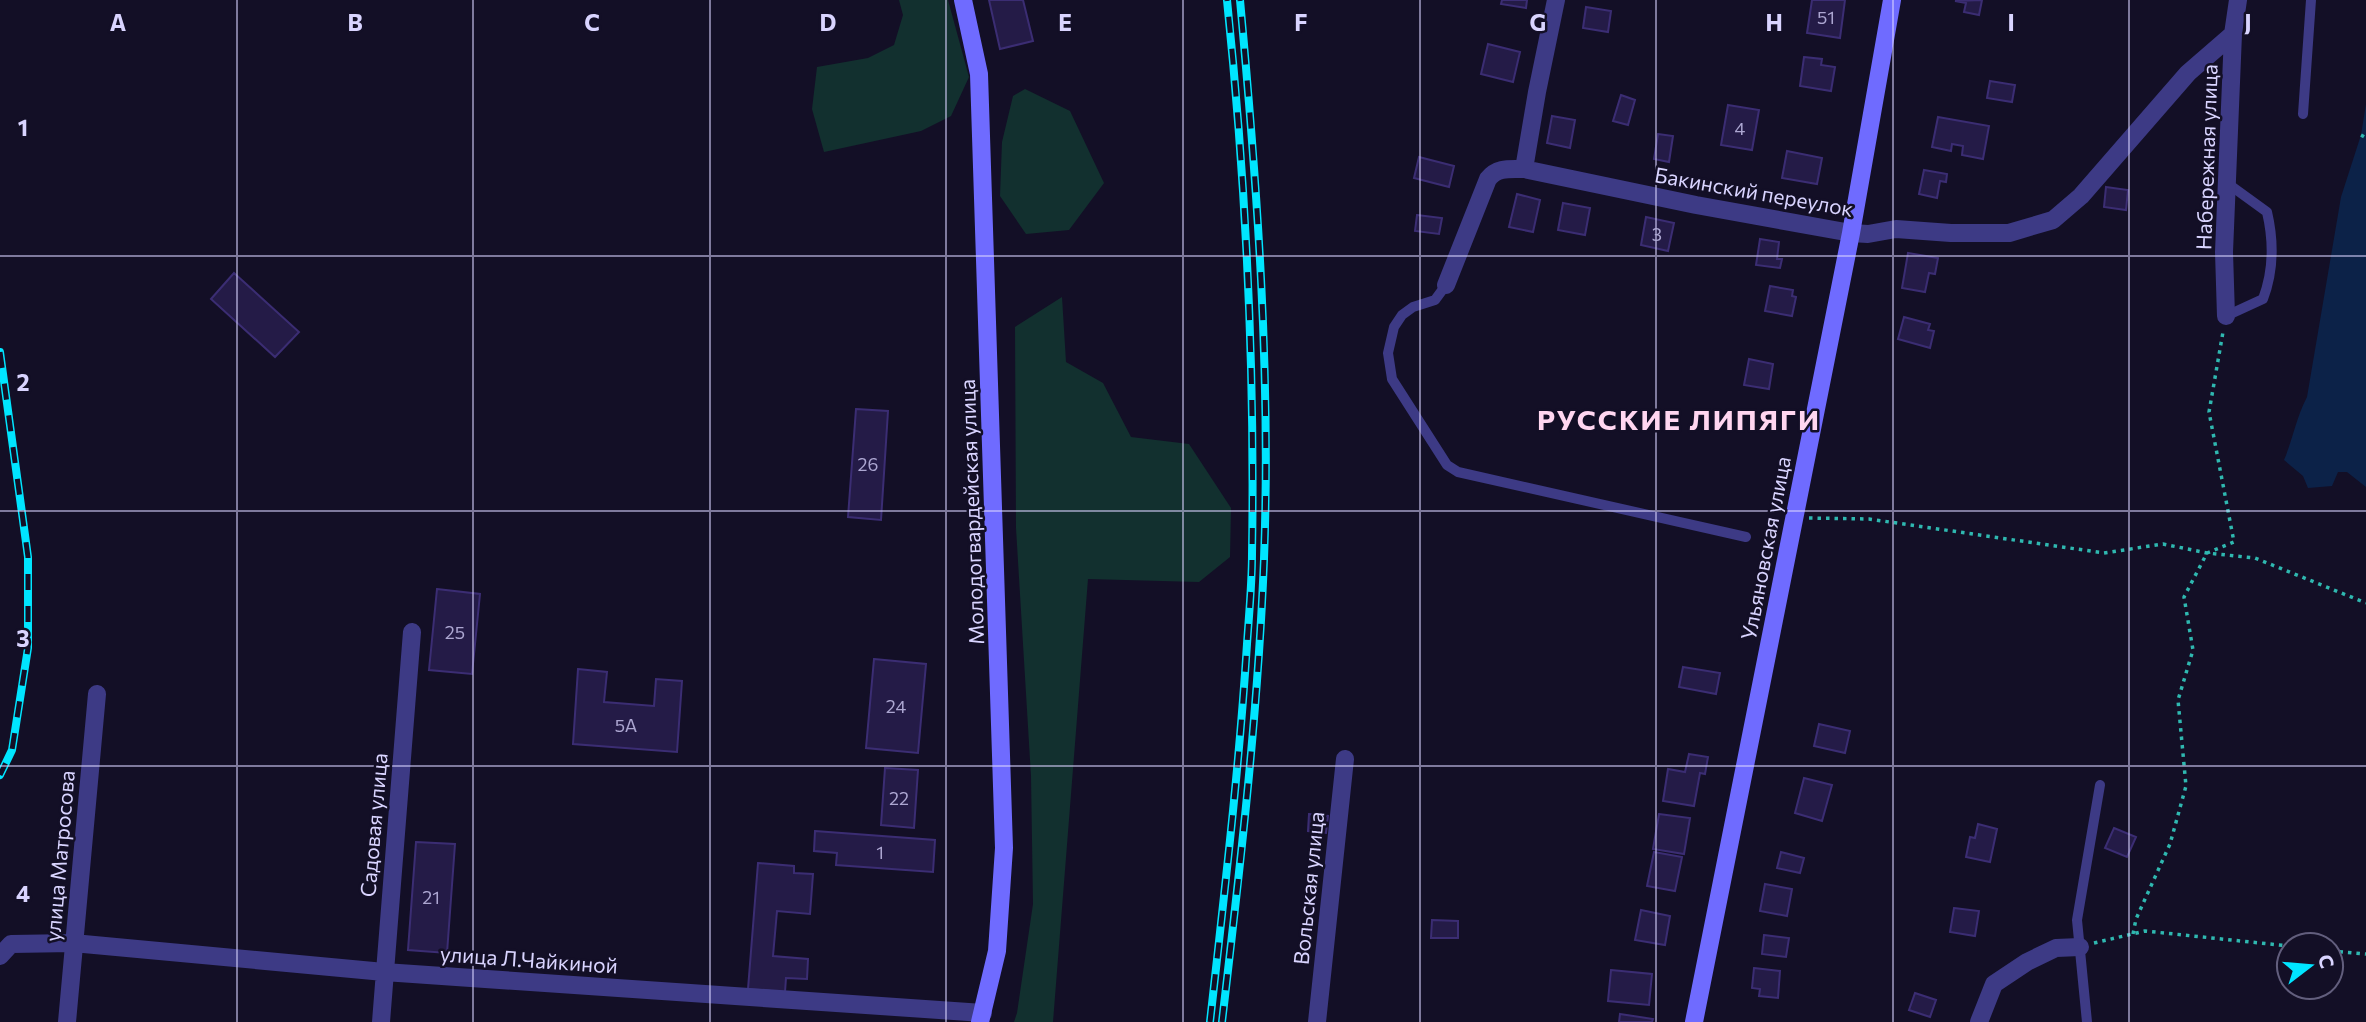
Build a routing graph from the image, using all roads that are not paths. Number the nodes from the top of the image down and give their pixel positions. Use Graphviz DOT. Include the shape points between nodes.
graph roads {
  1 [pos="963,0"];
  2 [pos="1556,0"];
  3 [pos="1892,0"];
  4 [pos="2238,0"];
  5 [pos="2311,0"];
  6 [pos="2233,34"];
  7 [pos="2303,114"];
  8 [pos="1524,169"];
  9 [pos="2227,183"];
  10 [pos="1851,233"];
  11 [pos="1446,285"];
  12 [pos="2226,316"];
  13 [pos="1746,537"];
  14 [pos="412,632"];
  15 [pos="97,694"];
  16 [pos="1345,758"];
  17 [pos="2100,785"];
  18 [pos="73,943"];
  19 [pos="2080,947"];
  20 [pos="0,956"];
  21 [pos="384,972"];
  22 [pos="981,1018"];
  23 [pos="67,1022"];
  24 [pos="381,1022"];
  25 [pos="1317,1022"];
  26 [pos="1694,1022"];
  27 [pos="1979,1022"];
  28 [pos="2087,1022"];
  1 -- 22 [label="street, Молодогвардейская улица" via="979,74 1004,848 997,951"];
  2 -- 8 [label="street"];
  3 -- 10 [label="street, Ульяновская улица"];
  4 -- 6 [label="street, Набережная улица"];
  5 -- 7 [label="lane"];
  6 -- 9 [label="street, Набережная улица"];
  6 -- 10 [label="street, Бакинский переулок" via="2188,73 2081,196 2053,219 2010,233 1896,229"];
  8 -- 10 [label="street, Бакинский переулок"];
  8 -- 11 [label="street" via="1493,172 1488,178"];
  9 -- 12 [label="street, Набережная улица"];
  9 -- 12 [label="lane" via="2267,212 2273,237 2270,281 2263,299"];
  10 -- 26 [label="street, Ульяновская улица"];
  11 -- 13 [label="lane" via="1435,300 1402,315 1388,353 1392,379 1447,465 1458,472"];
  14 -- 21 [label="street, Садовая улица"];
  15 -- 18 [label="street, улица Матросова"];
  16 -- 25 [label="street, Вольская улица"];
  17 -- 19 [label="lane" via="2077,920"];
  18 -- 20 [label="street, улица Л.Чайкиной" via="12,944"];
  18 -- 21 [label="street, улица Л.Чайкиной"];
  18 -- 23 [label="street, улица Матросова"];
  19 -- 27 [label="street" via="2056,948 1994,984"];
  19 -- 28 [label="lane"];
  21 -- 22 [label="street, улица Л.Чайкиной"];
  21 -- 24 [label="street, Садовая улица"];
}
